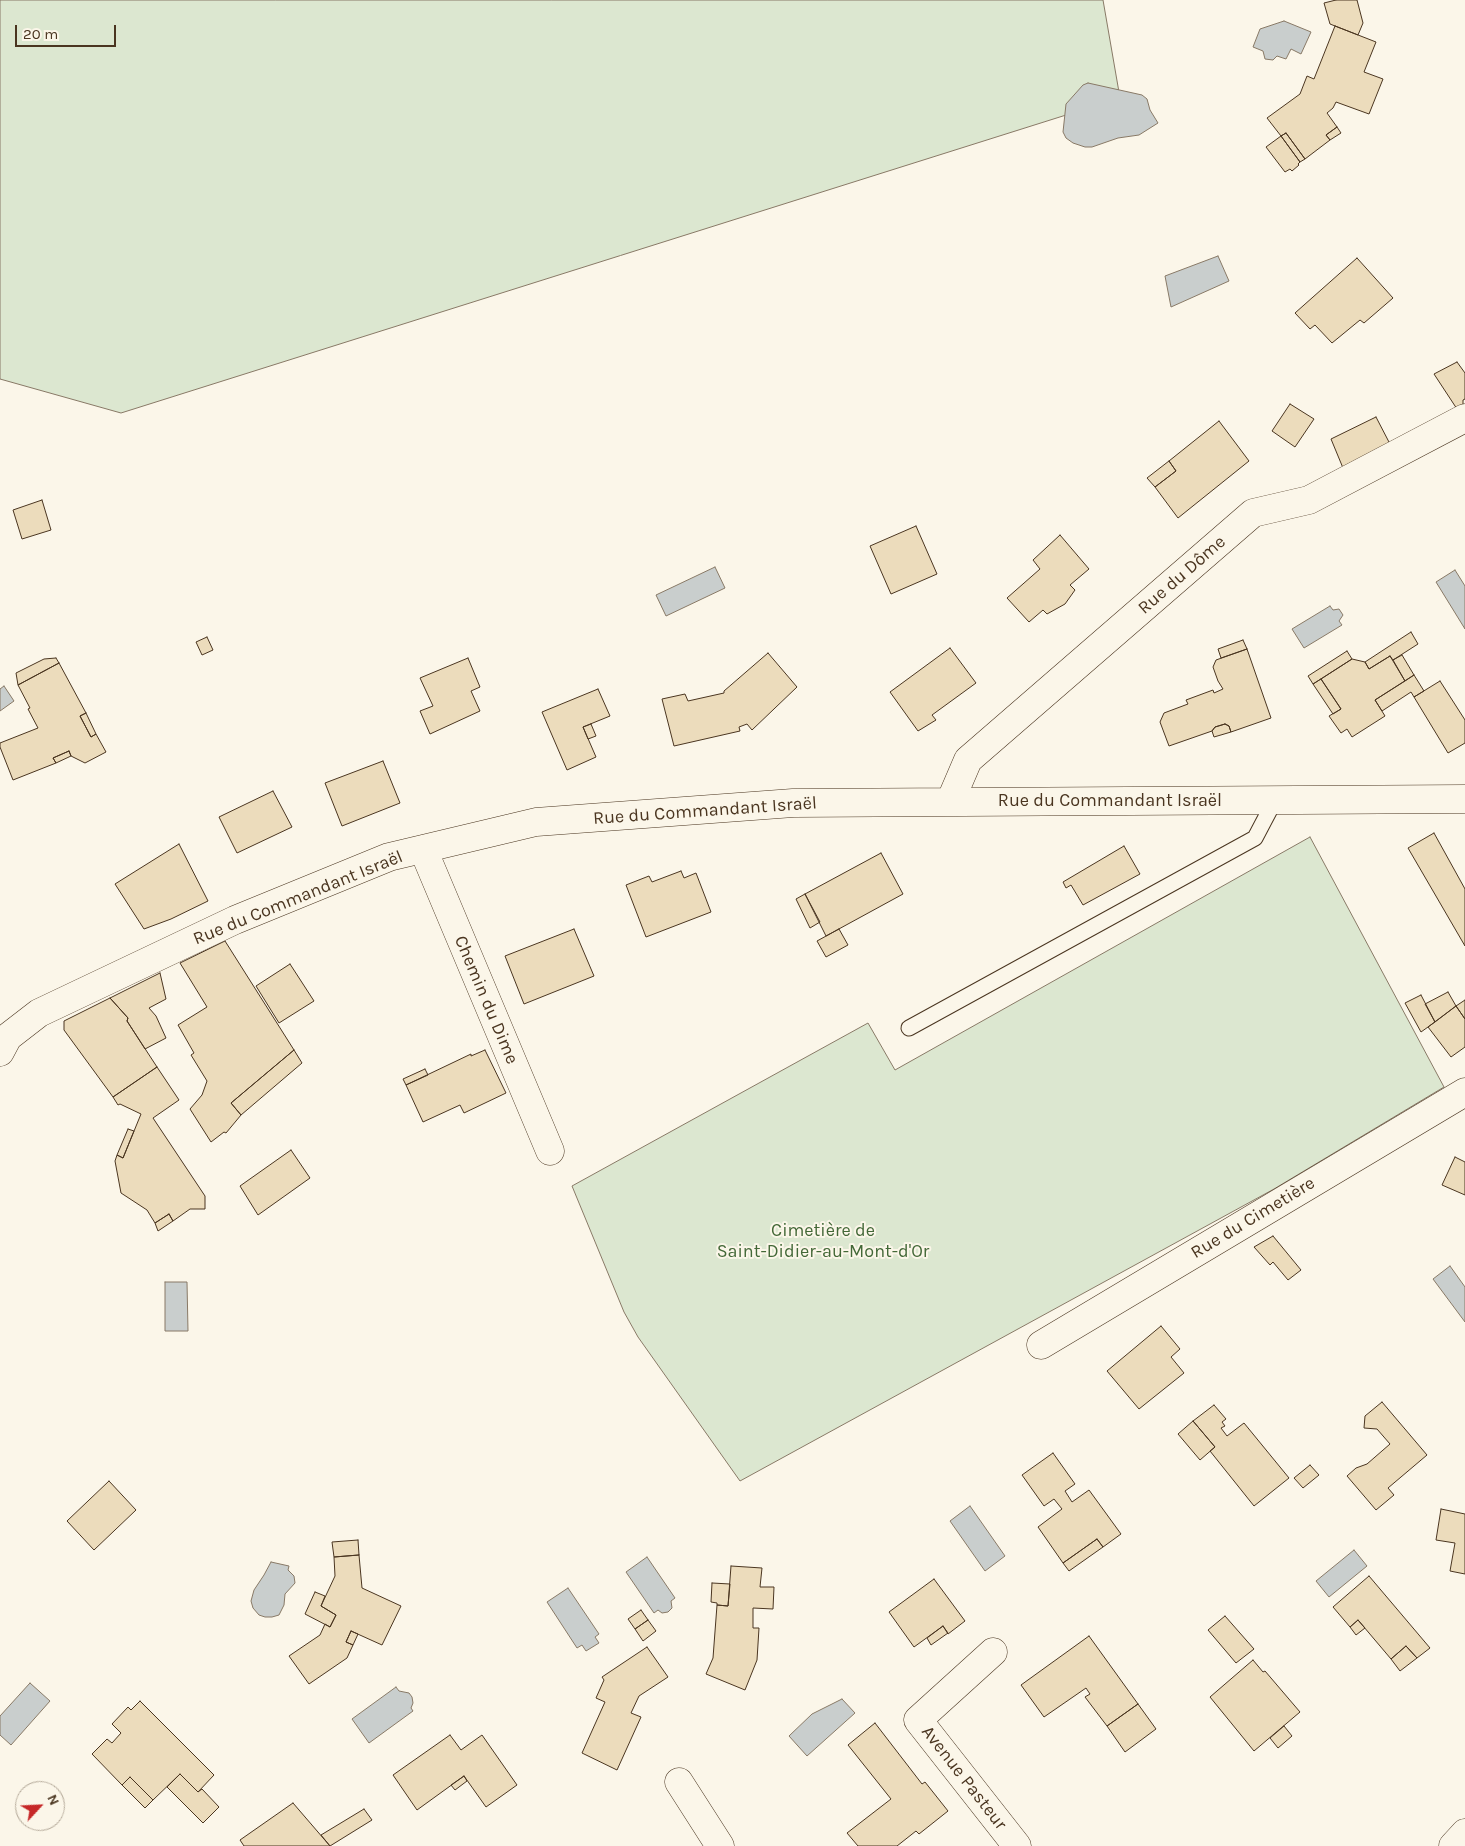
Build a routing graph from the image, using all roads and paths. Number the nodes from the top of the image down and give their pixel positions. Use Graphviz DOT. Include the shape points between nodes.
graph roads {
  1 [pos="1465,418"];
  2 [pos="1465,799"];
  3 [pos="1275,800"];
  4 [pos="950,802"];
  5 [pos="423,849"];
  6 [pos="909,1028"];
  7 [pos="2,1043"];
  8 [pos="1465,1092"];
  9 [pos="550,1150"];
  10 [pos="1041,1345"];
  11 [pos="993,1652"];
  12 [pos="679,1782"];
  13 [pos="1465,1833"];
  14 [pos="720,1846"];
  15 [pos="1017,1846"];
  16 [pos="1453,1846"];
  1 -- 4 [label="street, Rue du Dôme" via="1309,500 1254,513 968,760"];
  2 -- 3 [label="street, Rue du Commandant Israël"];
  3 -- 4 [label="street, Rue du Commandant Israël"];
  3 -- 6 [label="lane" via="1255,838"];
  4 -- 5 [label="street, Rue du Commandant Israël" via="792,803 536,822"];
  5 -- 7 [label="street, Rue du Commandant Israël" via="389,857 235,920 39,1013"];
  5 -- 9 [label="street, Chemin du Dime"];
  8 -- 10 [label="street, Rue du Cimetière"];
  11 -- 15 [label="street, Avenue Pasteur" via="918,1720"];
  12 -- 14 [label="street"];
  13 -- 16 [label="street"];
}
